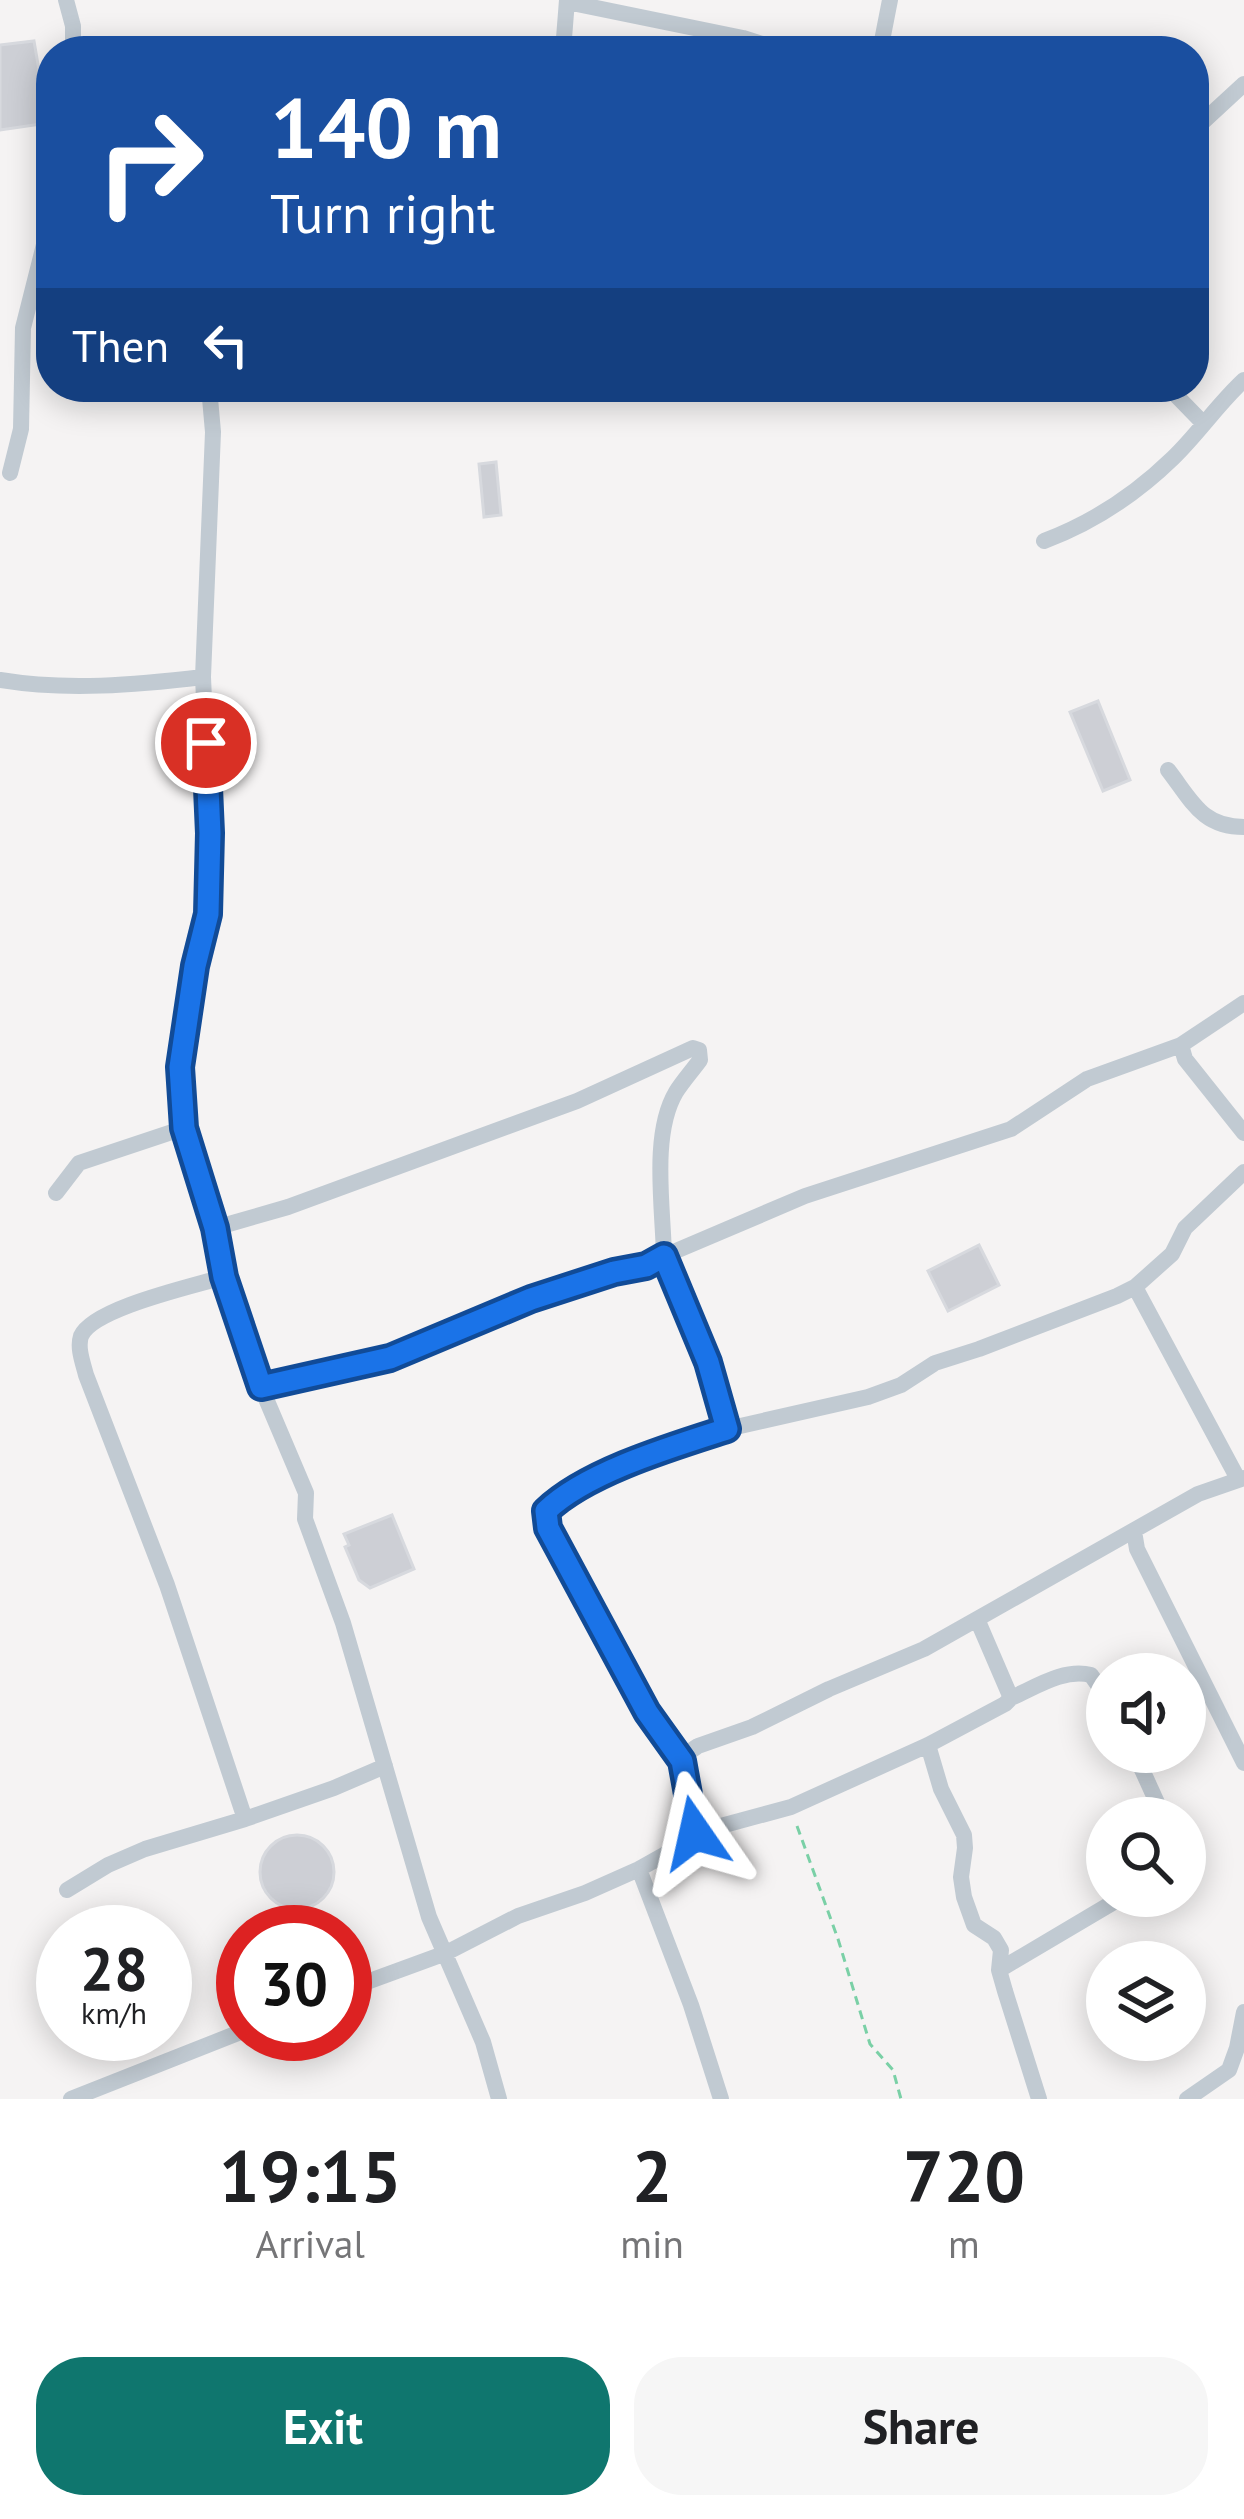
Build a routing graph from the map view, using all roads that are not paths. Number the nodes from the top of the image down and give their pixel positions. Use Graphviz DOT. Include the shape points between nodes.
graph roads {
  1 [pos="66,0"];
  2 [pos="890,0"];
  3 [pos="567,1"];
  4 [pos="74,36"];
  5 [pos="564,36"];
  6 [pos="733,36"];
  7 [pos="883,36"];
  8 [pos="1244,84"];
  9 [pos="1209,116"];
  10 [pos="36,274"];
  11 [pos="1244,380"];
  12 [pos="210,402"];
  13 [pos="1182,402"];
  14 [pos="1202,423"];
  15 [pos="10,473"];
  16 [pos="1044,541"];
  17 [pos="202,676"];
  18 [pos="0,680"];
  19 [pos="1168,770"];
  20 [pos="1244,827"];
  21 [pos="1244,1003"];
  22 [pos="1181,1045"];
  23 [pos="184,1128"];
  24 [pos="1244,1132"];
  25 [pos="1244,1172"];
  26 [pos="56,1193"];
  27 [pos="215,1228"];
  28 [pos="664,1256"];
  29 [pos="224,1277"];
  30 [pos="1136,1287"];
  31 [pos="261,1387"];
  32 [pos="727,1429"];
  33 [pos="1241,1479"];
  34 [pos="1134,1531"];
  35 [pos="977,1619"];
  36 [pos="1086,1674"];
  37 [pos="1011,1698"];
  38 [pos="928,1745"];
  39 [pos="682,1761"];
  40 [pos="1244,1763"];
  41 [pos="385,1766"];
  42 [pos="245,1819"];
  43 [pos="695,1833"];
  44 [pos="639,1869"];
  45 [pos="67,1890"];
  46 [pos="1089,1917"];
  47 [pos="446,1953"];
  48 [pos="999,1970"];
  49 [pos="372,1980"];
  50 [pos="1244,2012"];
  51 [pos="216,2041"];
  52 [pos="70,2099"];
  53 [pos="499,2099"];
  54 [pos="721,2099"];
  55 [pos="1039,2099"];
  56 [pos="1187,2099"];
  1 -- 4 [label="street"];
  2 -- 7 [label="street"];
  3 -- 5 [label="street"];
  3 -- 6 [label="street"];
  8 -- 9 [label="street"];
  10 -- 15 [label="street" via="22,328 21,429"];
  11 -- 14 [label="street"];
  12 -- 17 [label="street"];
  13 -- 14 [label="street"];
  14 -- 16 [label="street" via="1148,481"];
  17 -- 18 [label="street" via="139,685"];
  17 -- 23 [label="street" via="208,914 180,1067"];
  19 -- 20 [label="street" via="1208,820"];
  21 -- 22 [label="street"];
  22 -- 24 [label="street"];
  22 -- 28 [label="street" via="1087,1079 1011,1129 806,1196"];
  23 -- 26 [label="street" via="80,1162"];
  23 -- 27 [label="street"];
  25 -- 30 [label="street"];
  27 -- 28 [label="street" via="578,1100 694,1048 700,1060 676,1093 662,1141"];
  27 -- 29 [label="street"];
  28 -- 31 [label="street" via="531,1299 390,1358"];
  28 -- 32 [label="street"];
  29 -- 31 [label="street"];
  29 -- 42 [label="street" via="94,1321 80,1352"];
  30 -- 32 [label="street" via="935,1363 868,1397"];
  30 -- 33 [label="street"];
  31 -- 41 [label="street" via="306,1493 305,1519"];
  32 -- 39 [label="street" via="645,1456 546,1511 617,1657"];
  33 -- 34 [label="street"];
  34 -- 35 [label="street"];
  34 -- 40 [label="street"];
  35 -- 37 [label="street"];
  35 -- 39 [label="street" via="698,1746"];
  36 -- 37 [label="street"];
  37 -- 38 [label="street"];
  38 -- 43 [label="street" via="791,1807"];
  38 -- 48 [label="street" via="964,1835 964,1897 974,1925 1001,1950"];
  39 -- 43 [label="street"];
  41 -- 42 [label="street"];
  41 -- 47 [label="street"];
  42 -- 45 [label="street" via="145,1849"];
  43 -- 44 [label="street"];
  44 -- 47 [label="street"];
  44 -- 54 [label="street"];
  46 -- 48 [label="street"];
  47 -- 49 [label="street"];
  47 -- 53 [label="street"];
  48 -- 55 [label="street"];
  50 -- 56 [label="street" via="1229,2070"];
  51 -- 52 [label="street"];
}
